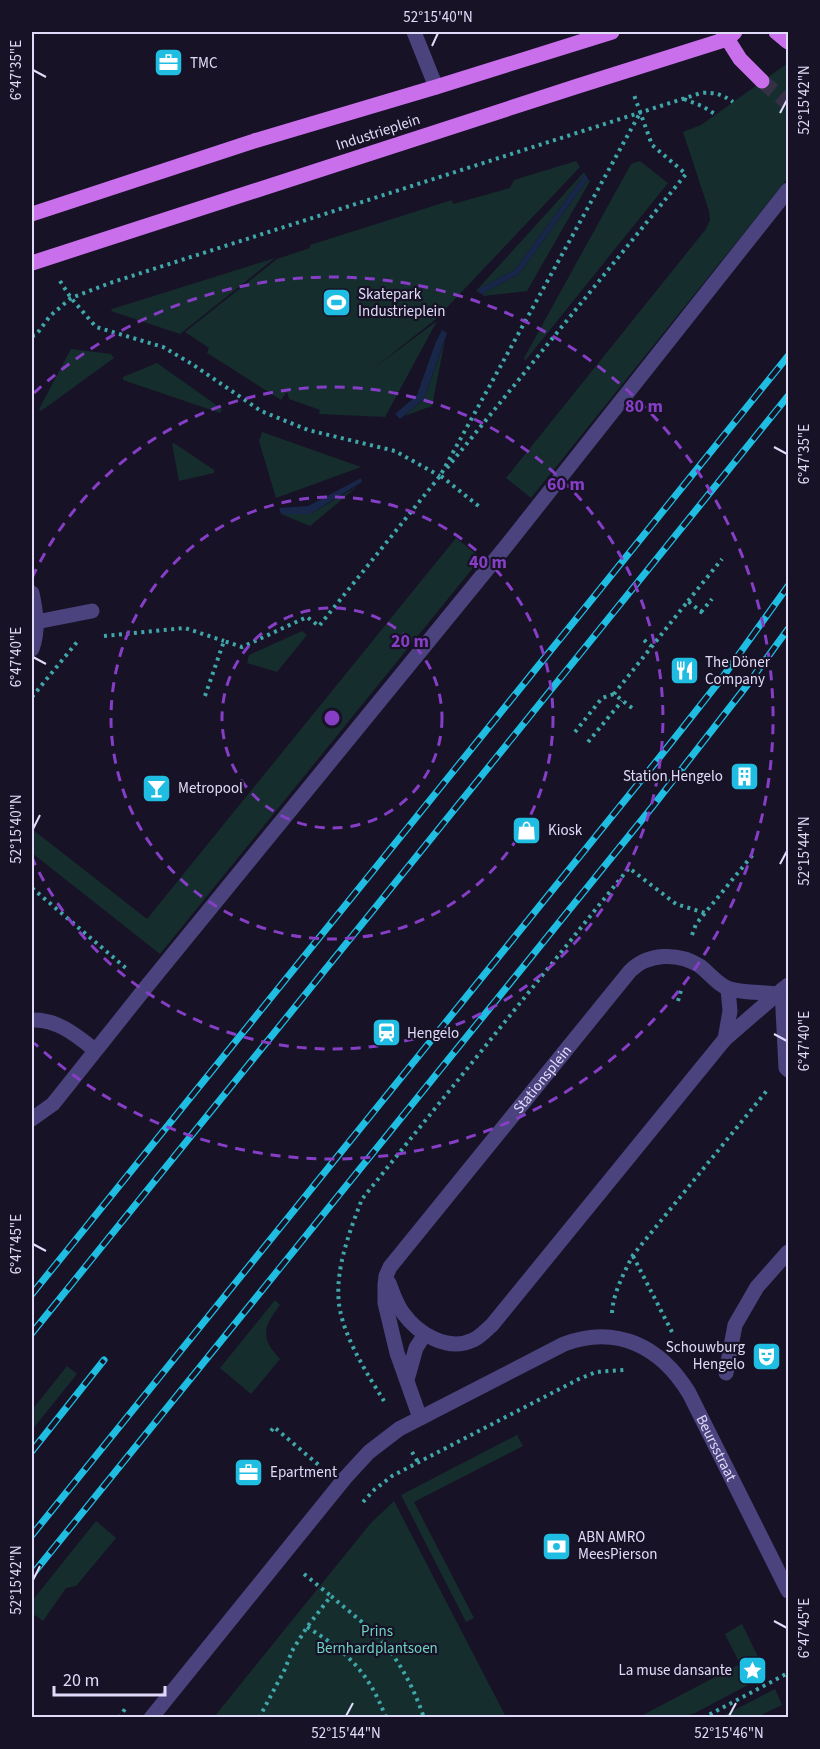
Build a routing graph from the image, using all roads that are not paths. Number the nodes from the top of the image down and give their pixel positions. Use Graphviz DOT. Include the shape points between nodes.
graph roads {
  1 [pos="414,32"];
  2 [pos="612,32"];
  3 [pos="776,32"];
  4 [pos="728,34"];
  5 [pos="789,42"];
  6 [pos="762,81"];
  7 [pos="436,87"];
  8 [pos="789,190"];
  9 [pos="32,214"];
  10 [pos="32,263"];
  11 [pos="32,592"];
  12 [pos="92,611"];
  13 [pos="36,622"];
  14 [pos="32,649"];
  15 [pos="728,989"];
  16 [pos="783,990"];
  17 [pos="32,1020"];
  18 [pos="725,1039"];
  19 [pos="95,1050"];
  20 [pos="787,1069"];
  21 [pos="32,1119"];
  22 [pos="789,1252"];
  23 [pos="386,1276"];
  24 [pos="425,1334"];
  25 [pos="726,1373"];
  26 [pos="406,1380"];
  27 [pos="420,1418"];
  28 [pos="789,1591"];
  29 [pos="152,1718"];
  1 -- 7 [label="street"];
  2 -- 7 [label="main road, Industrieplein"];
  3 -- 5 [label="main road"];
  4 -- 6 [label="main road" via="746,66"];
  4 -- 10 [label="main road, Industrieplein"];
  7 -- 9 [label="main road, Industrieplein" via="254,141"];
  8 -- 19 [label="street" via="507,545"];
  11 -- 13 [label="street"];
  12 -- 13 [label="street"];
  13 -- 14 [label="street"];
  15 -- 16 [label="street"];
  15 -- 18 [label="street" via="730,1011"];
  15 -- 23 [label="street, Stationsplein" via="687,960 654,957 636,965 395,1259"];
  16 -- 18 [label="street"];
  16 -- 20 [label="street"];
  17 -- 19 [label="street" via="66,1028"];
  18 -- 24 [label="street" via="492,1325 472,1341 452,1345"];
  19 -- 21 [label="street" via="53,1104"];
  22 -- 25 [label="street" via="757,1287 735,1325"];
  23 -- 24 [label="street" via="403,1314"];
  23 -- 26 [label="street" via="384,1295"];
  24 -- 26 [label="street"];
  26 -- 27 [label="street"];
  27 -- 28 [label="street, Beursstraat" via="564,1344 586,1337 636,1343 667,1364 681,1381"];
  27 -- 29 [label="street" via="369,1452 345,1478"];
}
